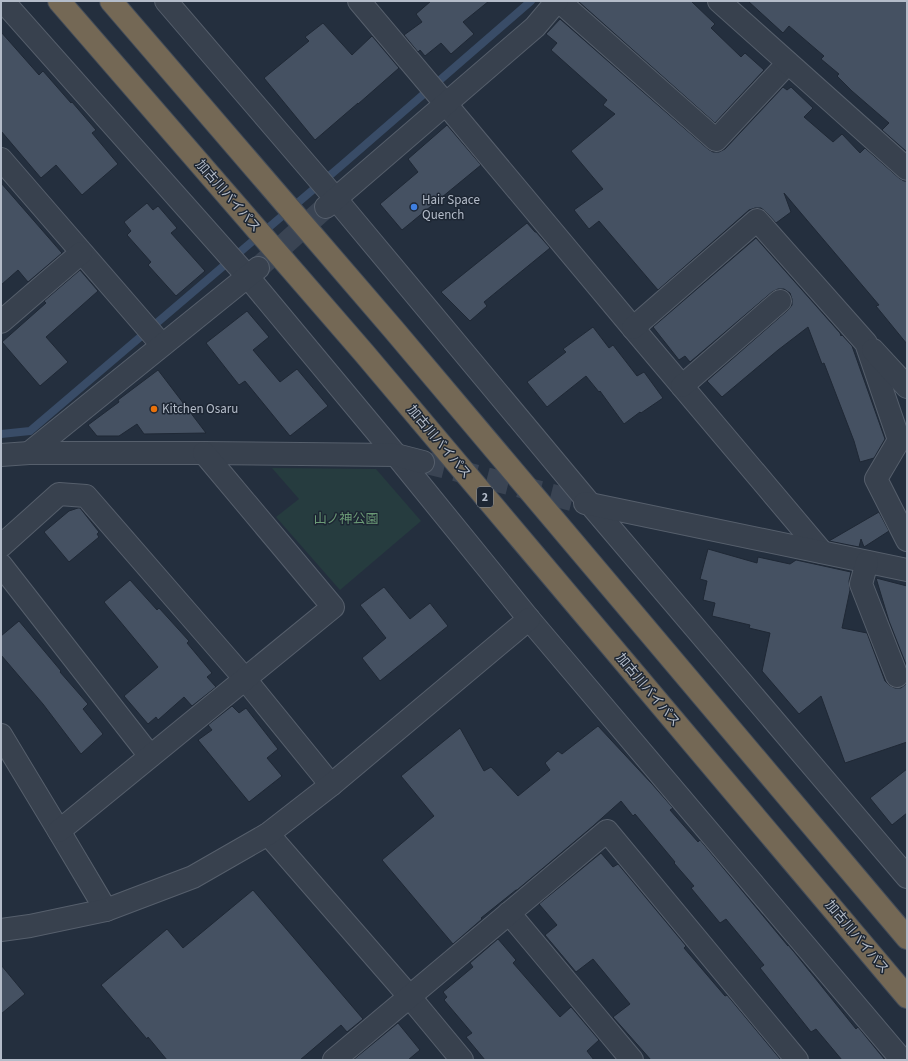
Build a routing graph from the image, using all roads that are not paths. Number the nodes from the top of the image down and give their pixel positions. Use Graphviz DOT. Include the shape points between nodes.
graph roads {
  1 [pos="3,1"];
  2 [pos="60,1"];
  3 [pos="111,1"];
  4 [pos="166,1"];
  5 [pos="359,1"];
  6 [pos="535,1"];
  7 [pos="558,1"];
  8 [pos="719,1"];
  9 [pos="535,27"];
  10 [pos="788,63"];
  11 [pos="445,103"];
  12 [pos="4,168"];
  13 [pos="907,169"];
  14 [pos="330,202"];
  15 [pos="81,253"];
  16 [pos="254,272"];
  17 [pos="780,301"];
  18 [pos="1,322"];
  19 [pos="633,328"];
  20 [pos="866,343"];
  21 [pos="162,345"];
  22 [pos="682,386"];
  23 [pos="907,387"];
  24 [pos="903,436"];
  25 [pos="29,453"];
  26 [pos="204,453"];
  27 [pos="2,454"];
  28 [pos="396,456"];
  29 [pos="423,462"];
  30 [pos="581,502"];
  31 [pos="907,540"];
  32 [pos="1,546"];
  33 [pos="822,552"];
  34 [pos="867,562"];
  35 [pos="1,565"];
  36 [pos="907,570"];
  37 [pos="529,619"];
  38 [pos="896,676"];
  39 [pos="245,678"];
  40 [pos="1,735"];
  41 [pos="150,756"];
  42 [pos="331,785"];
  43 [pos="59,831"];
  44 [pos="268,834"];
  45 [pos="904,866"];
  46 [pos="106,910"];
  47 [pos="509,913"];
  48 [pos="1,930"];
  49 [pos="907,938"];
  50 [pos="409,996"];
  51 [pos="907,997"];
  52 [pos="334,1060"];
  53 [pos="462,1060"];
  54 [pos="632,1060"];
  55 [pos="797,1060"];
  56 [pos="902,1060"];
  1 -- 16 [label="street"];
  2 -- 51 [label="highway, 加古川バイパス / 2" via="364,353"];
  3 -- 49 [label="highway" via="394,330"];
  4 -- 14 [label="street"];
  5 -- 11 [label="street"];
  6 -- 9 [label="street"];
  7 -- 9 [label="street"];
  7 -- 10 [label="street" via="716,140"];
  8 -- 10 [label="street"];
  9 -- 11 [label="street"];
  10 -- 13 [label="street"];
  11 -- 14 [label="street"];
  11 -- 19 [label="street"];
  12 -- 15 [label="street"];
  14 -- 30 [label="street"];
  15 -- 18 [label="street"];
  15 -- 21 [label="street"];
  16 -- 21 [label="street"];
  16 -- 28 [label="street"];
  17 -- 22 [label="street"];
  19 -- 20 [label="street" via="757,220"];
  19 -- 22 [label="street"];
  20 -- 23 [label="street"];
  20 -- 24 [label="street"];
  21 -- 25 [label="street"];
  22 -- 33 [label="street"];
  24 -- 31 [label="street" via="876,479"];
  25 -- 26 [label="street"];
  25 -- 27 [label="street"];
  26 -- 28 [label="street"];
  26 -- 39 [label="street" via="333,607"];
  28 -- 29 [label="street"];
  28 -- 37 [label="street"];
  30 -- 33 [label="street"];
  30 -- 45 [label="street"];
  32 -- 39 [label="street" via="59,494 86,496"];
  33 -- 34 [label="street"];
  34 -- 36 [label="street"];
  34 -- 38 [label="street" via="861,584"];
  35 -- 41 [label="street"];
  37 -- 42 [label="street"];
  37 -- 56 [label="street"];
  39 -- 41 [label="street"];
  39 -- 42 [label="street"];
  40 -- 43 [label="street"];
  41 -- 43 [label="street"];
  42 -- 44 [label="street"];
  43 -- 46 [label="street"];
  44 -- 46 [label="street" via="193,877"];
  44 -- 50 [label="street"];
  46 -- 48 [label="street"];
  47 -- 50 [label="street"];
  47 -- 54 [label="street"];
  47 -- 55 [label="street" via="607,831"];
  50 -- 52 [label="street"];
  50 -- 53 [label="street"];
}
